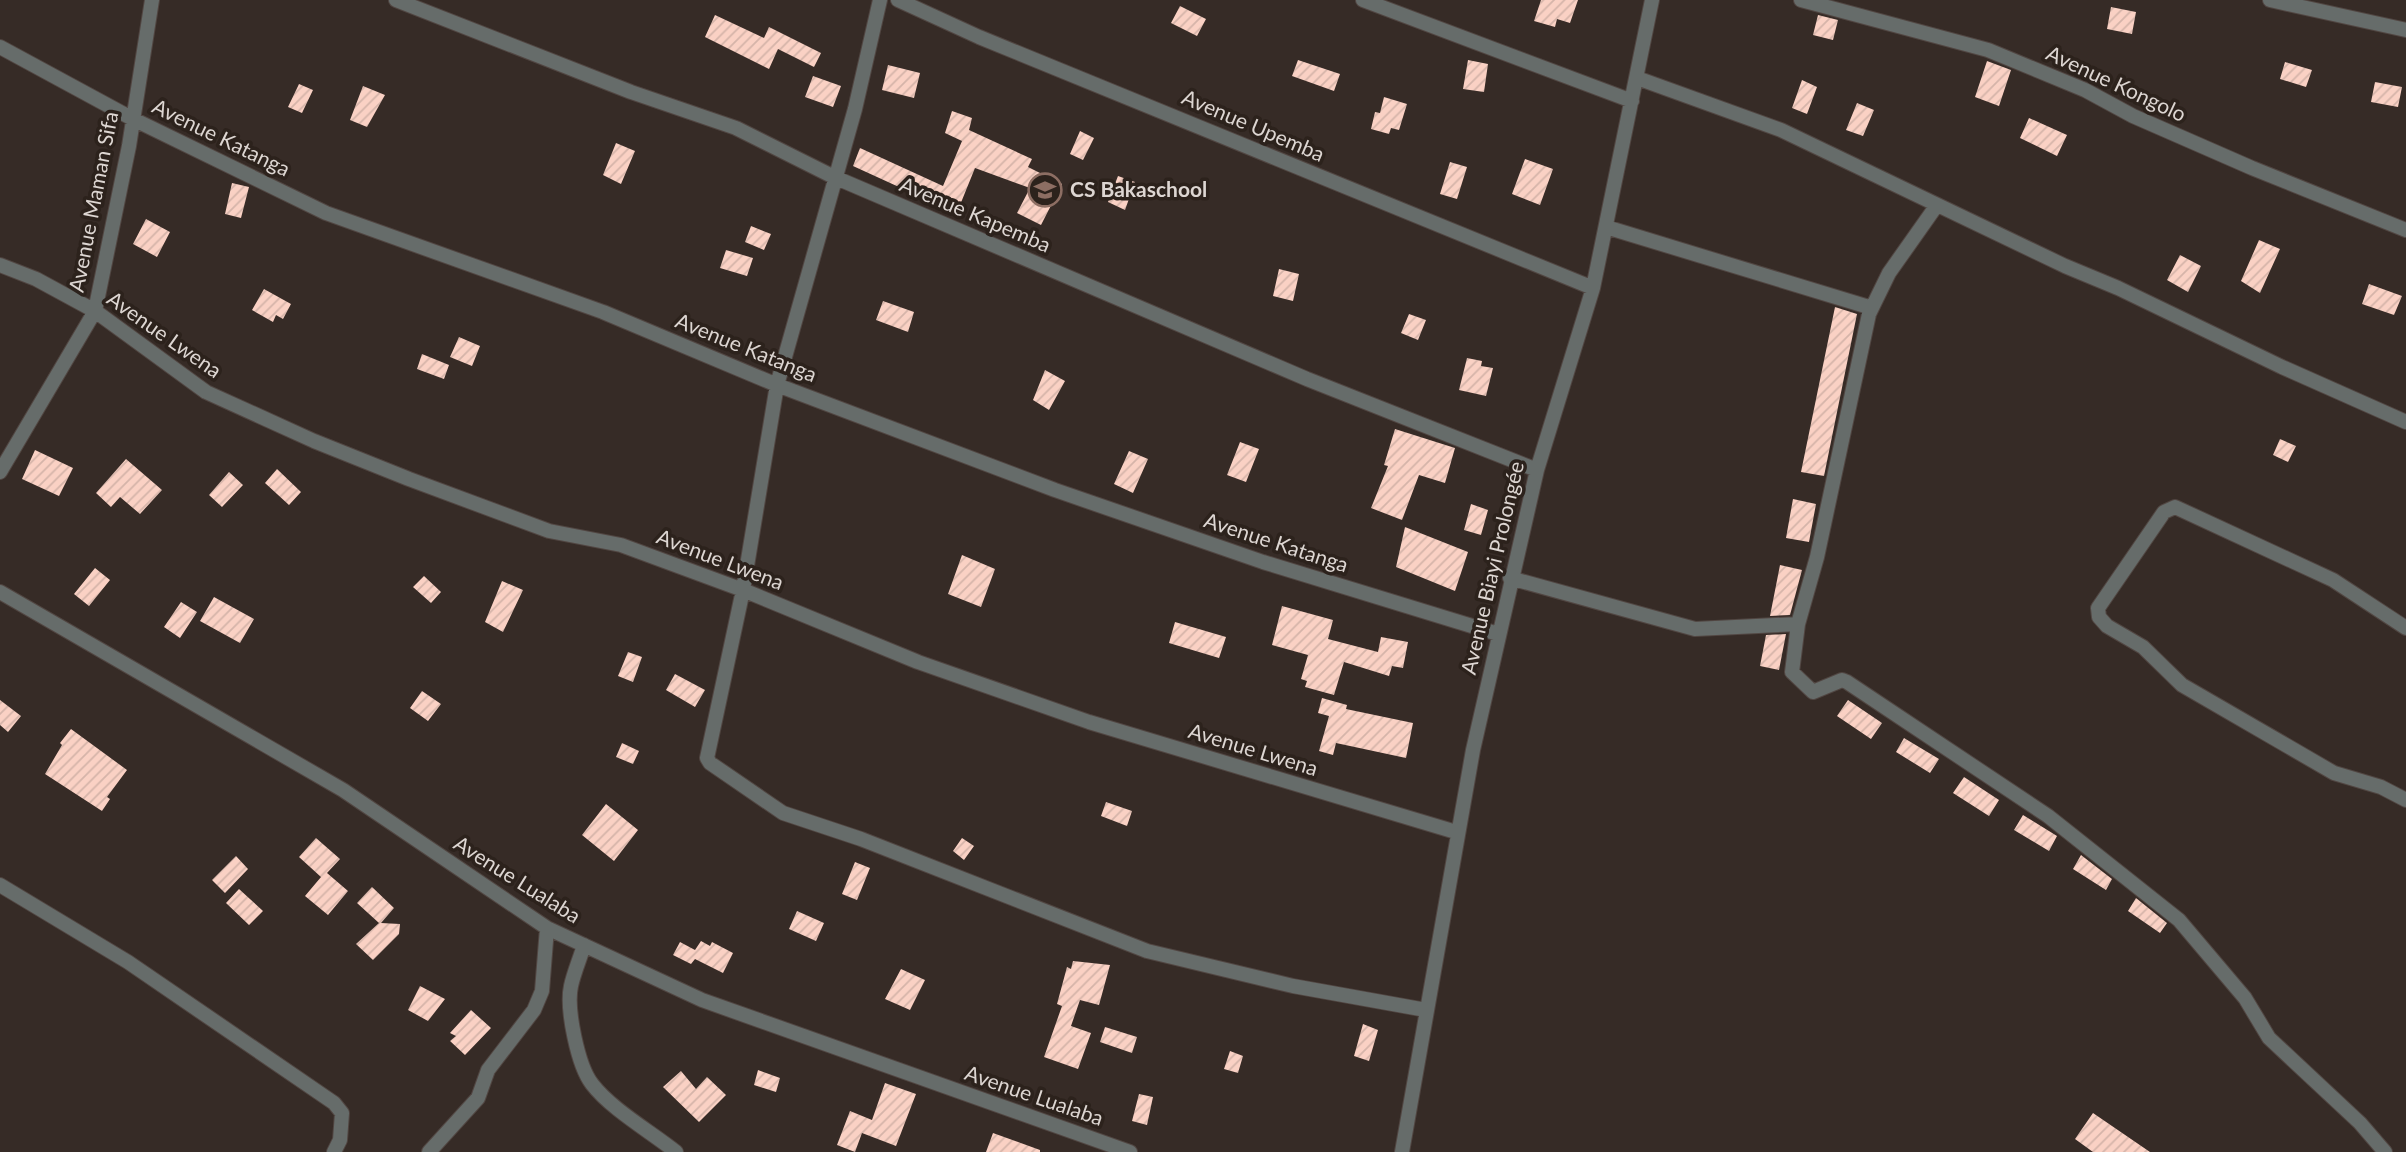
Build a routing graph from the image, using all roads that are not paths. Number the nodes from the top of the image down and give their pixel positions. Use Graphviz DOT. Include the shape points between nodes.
graph roads {
  1 [pos="152,0"];
  2 [pos="396,0"];
  3 [pos="880,0"];
  4 [pos="898,0"];
  5 [pos="1363,0"];
  6 [pos="1652,0"];
  7 [pos="1801,0"];
  8 [pos="2270,0"];
  9 [pos="2406,30"];
  10 [pos="0,47"];
  11 [pos="1637,78"];
  12 [pos="1632,101"];
  13 [pos="133,119"];
  14 [pos="834,177"];
  15 [pos="1937,205"];
  16 [pos="1606,227"];
  17 [pos="2406,230"];
  18 [pos="0,265"];
  19 [pos="1593,288"];
  20 [pos="1872,308"];
  21 [pos="94,311"];
  22 [pos="777,385"];
  23 [pos="2406,422"];
  24 [pos="1537,470"];
  25 [pos="0,472"];
  26 [pos="1510,578"];
  27 [pos="743,590"];
  28 [pos="0,592"];
  29 [pos="1798,624"];
  30 [pos="2406,628"];
  31 [pos="1498,634"];
  32 [pos="2406,800"];
  33 [pos="1456,831"];
  34 [pos="0,884"];
  35 [pos="547,928"];
  36 [pos="584,945"];
  37 [pos="1426,1010"];
  38 [pos="334,1152"];
  39 [pos="429,1152"];
  40 [pos="676,1152"];
  41 [pos="1130,1152"];
  42 [pos="1402,1152"];
  43 [pos="2385,1152"];
  1 -- 13 [label="street, Avenue Maman Sifa"];
  2 -- 14 [label="street, Avenue Kapemba" via="736,128"];
  3 -- 14 [label="street"];
  4 -- 19 [label="street, Avenue Upemba"];
  5 -- 12 [label="street"];
  6 -- 11 [label="street, Avenue Biayi Prolongée"];
  7 -- 17 [label="street, Avenue Kongolo" via="1988,50 2252,168"];
  8 -- 9 [label="street"];
  10 -- 13 [label="street, Avenue Katanga"];
  11 -- 12 [label="street, Avenue Biayi Prolongée"];
  11 -- 15 [label="street" via="1781,130"];
  12 -- 16 [label="street, Avenue Biayi Prolongée"];
  13 -- 21 [label="street, Avenue Maman Sifa"];
  13 -- 22 [label="street, Avenue Katanga" via="326,213 603,312"];
  14 -- 22 [label="street"];
  14 -- 24 [label="street, Avenue Kapemba" via="1307,379"];
  15 -- 20 [label="street" via="1889,273"];
  15 -- 23 [label="street"];
  16 -- 19 [label="street, Avenue Biayi Prolongée"];
  16 -- 20 [label="street"];
  18 -- 21 [label="street, Avenue Lwena"];
  19 -- 24 [label="street, Avenue Biayi Prolongée"];
  20 -- 29 [label="street"];
  21 -- 25 [label="street, Avenue Maman Sifa"];
  21 -- 27 [label="street, Avenue Lwena" via="206,392 314,441 549,531 621,545"];
  22 -- 27 [label="street"];
  22 -- 31 [label="street, Avenue Katanga" via="1264,562"];
  24 -- 26 [label="street, Avenue Biayi Prolongée"];
  26 -- 29 [label="street" via="1695,629"];
  26 -- 31 [label="street, Avenue Biayi Prolongée"];
  27 -- 33 [label="street, Avenue Lwena" via="918,663 1089,722"];
  27 -- 37 [label="street" via="707,758 724,775 773,806 1147,951 1293,986"];
  28 -- 35 [label="street, Avenue Lualaba" via="343,790"];
  29 -- 43 [label="street" via="1792,672 1800,683 1817,693 1847,682 2048,816 2168,911 2245,998 2269,1038"];
  30 -- 32 [label="street" via="2333,580 2175,507 2164,512 2098,608 2107,626 2143,647 2182,685 2334,773"];
  31 -- 33 [label="street, Avenue Biayi Prolongée"];
  33 -- 37 [label="street, Avenue Biayi Prolongée"];
  34 -- 38 [label="street" via="128,962 334,1103 342,1113"];
  35 -- 36 [label="street, Avenue Lualaba"];
  35 -- 39 [label="street" via="542,991 534,1010 488,1070 478,1098"];
  36 -- 40 [label="street" via="570,1000 587,1077 601,1094"];
  36 -- 41 [label="street, Avenue Lualaba" via="702,1000"];
  37 -- 42 [label="street, Avenue Biayi Prolongée"];
}
